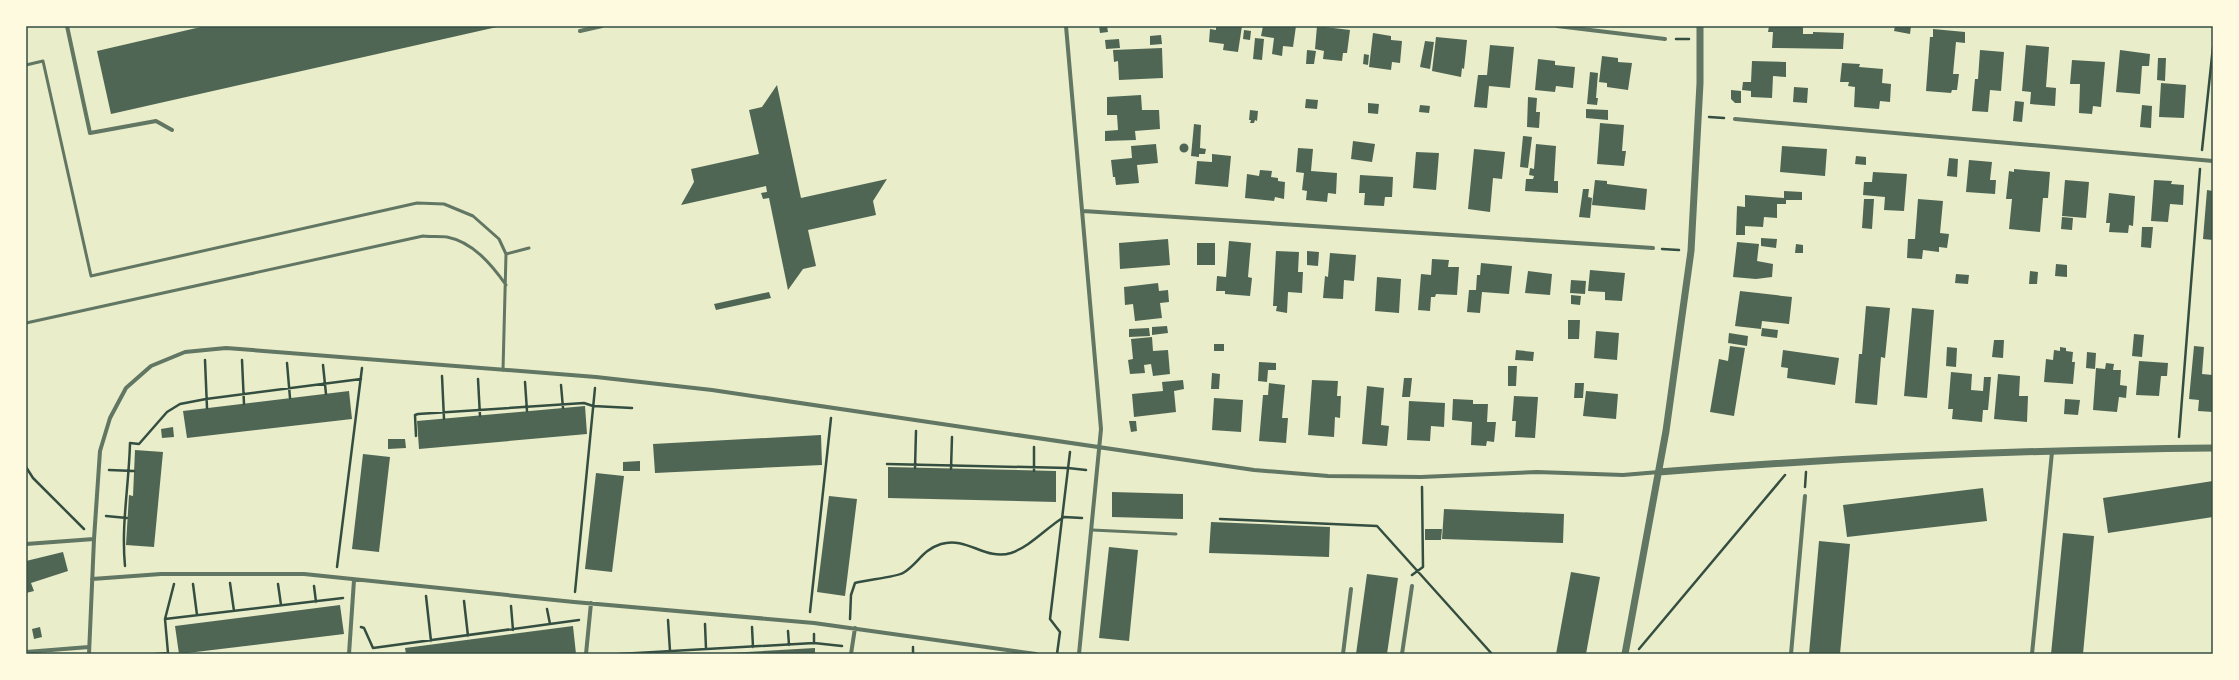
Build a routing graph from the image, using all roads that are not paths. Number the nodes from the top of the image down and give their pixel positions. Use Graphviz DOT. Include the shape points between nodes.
graph roads {
  1 [pos="67,26"];
  2 [pos="602,26"];
  3 [pos="1066,26"];
  4 [pos="1557,26"];
  5 [pos="1700,26"];
  6 [pos="580,31"];
  7 [pos="1665,39"];
  8 [pos="26,65"];
  9 [pos="1735,118"];
  10 [pos="172,130"];
  11 [pos="2213,161"];
  12 [pos="1083,210"];
  13 [pos="529,248"];
  14 [pos="1654,248"];
  15 [pos="506,254"];
  16 [pos="506,285"];
  17 [pos="26,323"];
  18 [pos="503,370"];
  19 [pos="1101,448"];
  20 [pos="2213,448"];
  21 [pos="2052,452"];
  22 [pos="1658,472"];
  23 [pos="1805,496"];
  24 [pos="1092,530"];
  25 [pos="1176,534"];
  26 [pos="94,539"];
  27 [pos="26,544"];
  28 [pos="92,579"];
  29 [pos="354,580"];
  30 [pos="1412,586"];
  31 [pos="1351,589"];
  32 [pos="590,604"];
  33 [pos="855,628"];
  34 [pos="89,647"];
  35 [pos="26,652"];
  36 [pos="89,654"];
  37 [pos="349,654"];
  38 [pos="586,654"];
  39 [pos="852,654"];
  40 [pos="1036,654"];
  41 [pos="1079,654"];
  42 [pos="1343,654"];
  43 [pos="1402,654"];
  44 [pos="1625,654"];
  45 [pos="1791,654"];
  46 [pos="2032,654"];
  1 -- 10 [label="street" via="90,133 156,121"];
  2 -- 6 [label="street"];
  3 -- 12 [label="street"];
  4 -- 7 [label="street"];
  5 -- 22 [label="street" via="1699,117 1691,251"];
  8 -- 15 [label="lane" via="43,61 91,276 417,204 444,204 473,216 499,239"];
  9 -- 11 [label="street"];
  12 -- 14 [label="street"];
  12 -- 19 [label="street"];
  13 -- 15 [label="lane"];
  15 -- 16 [label="lane"];
  16 -- 17 [label="lane" via="491,264 468,246 448,237 423,236"];
  16 -- 18 [label="lane"];
  18 -- 19 [label="street" via="712,390"];
  18 -- 26 [label="street" via="242,349 185,352 151,366 126,388 110,418 100,451"];
  19 -- 22 [label="street" via="1254,470 1328,476 1421,477 1537,472 1623,475"];
  19 -- 24 [label="street"];
  20 -- 21 [label="street"];
  21 -- 22 [label="street" via="1796,462"];
  21 -- 46 [label="street"];
  22 -- 44 [label="street"];
  23 -- 45 [label="street"];
  24 -- 25 [label="lane"];
  24 -- 41 [label="street"];
  26 -- 27 [label="street"];
  26 -- 28 [label="street"];
  28 -- 29 [label="street" via="177,574 277,574"];
  28 -- 34 [label="street"];
  29 -- 32 [label="street"];
  29 -- 37 [label="street"];
  30 -- 43 [label="street"];
  31 -- 42 [label="street"];
  32 -- 33 [label="street"];
  32 -- 38 [label="street"];
  33 -- 39 [label="street"];
  33 -- 40 [label="street"];
  34 -- 35 [label="street"];
  34 -- 36 [label="street"];
}
